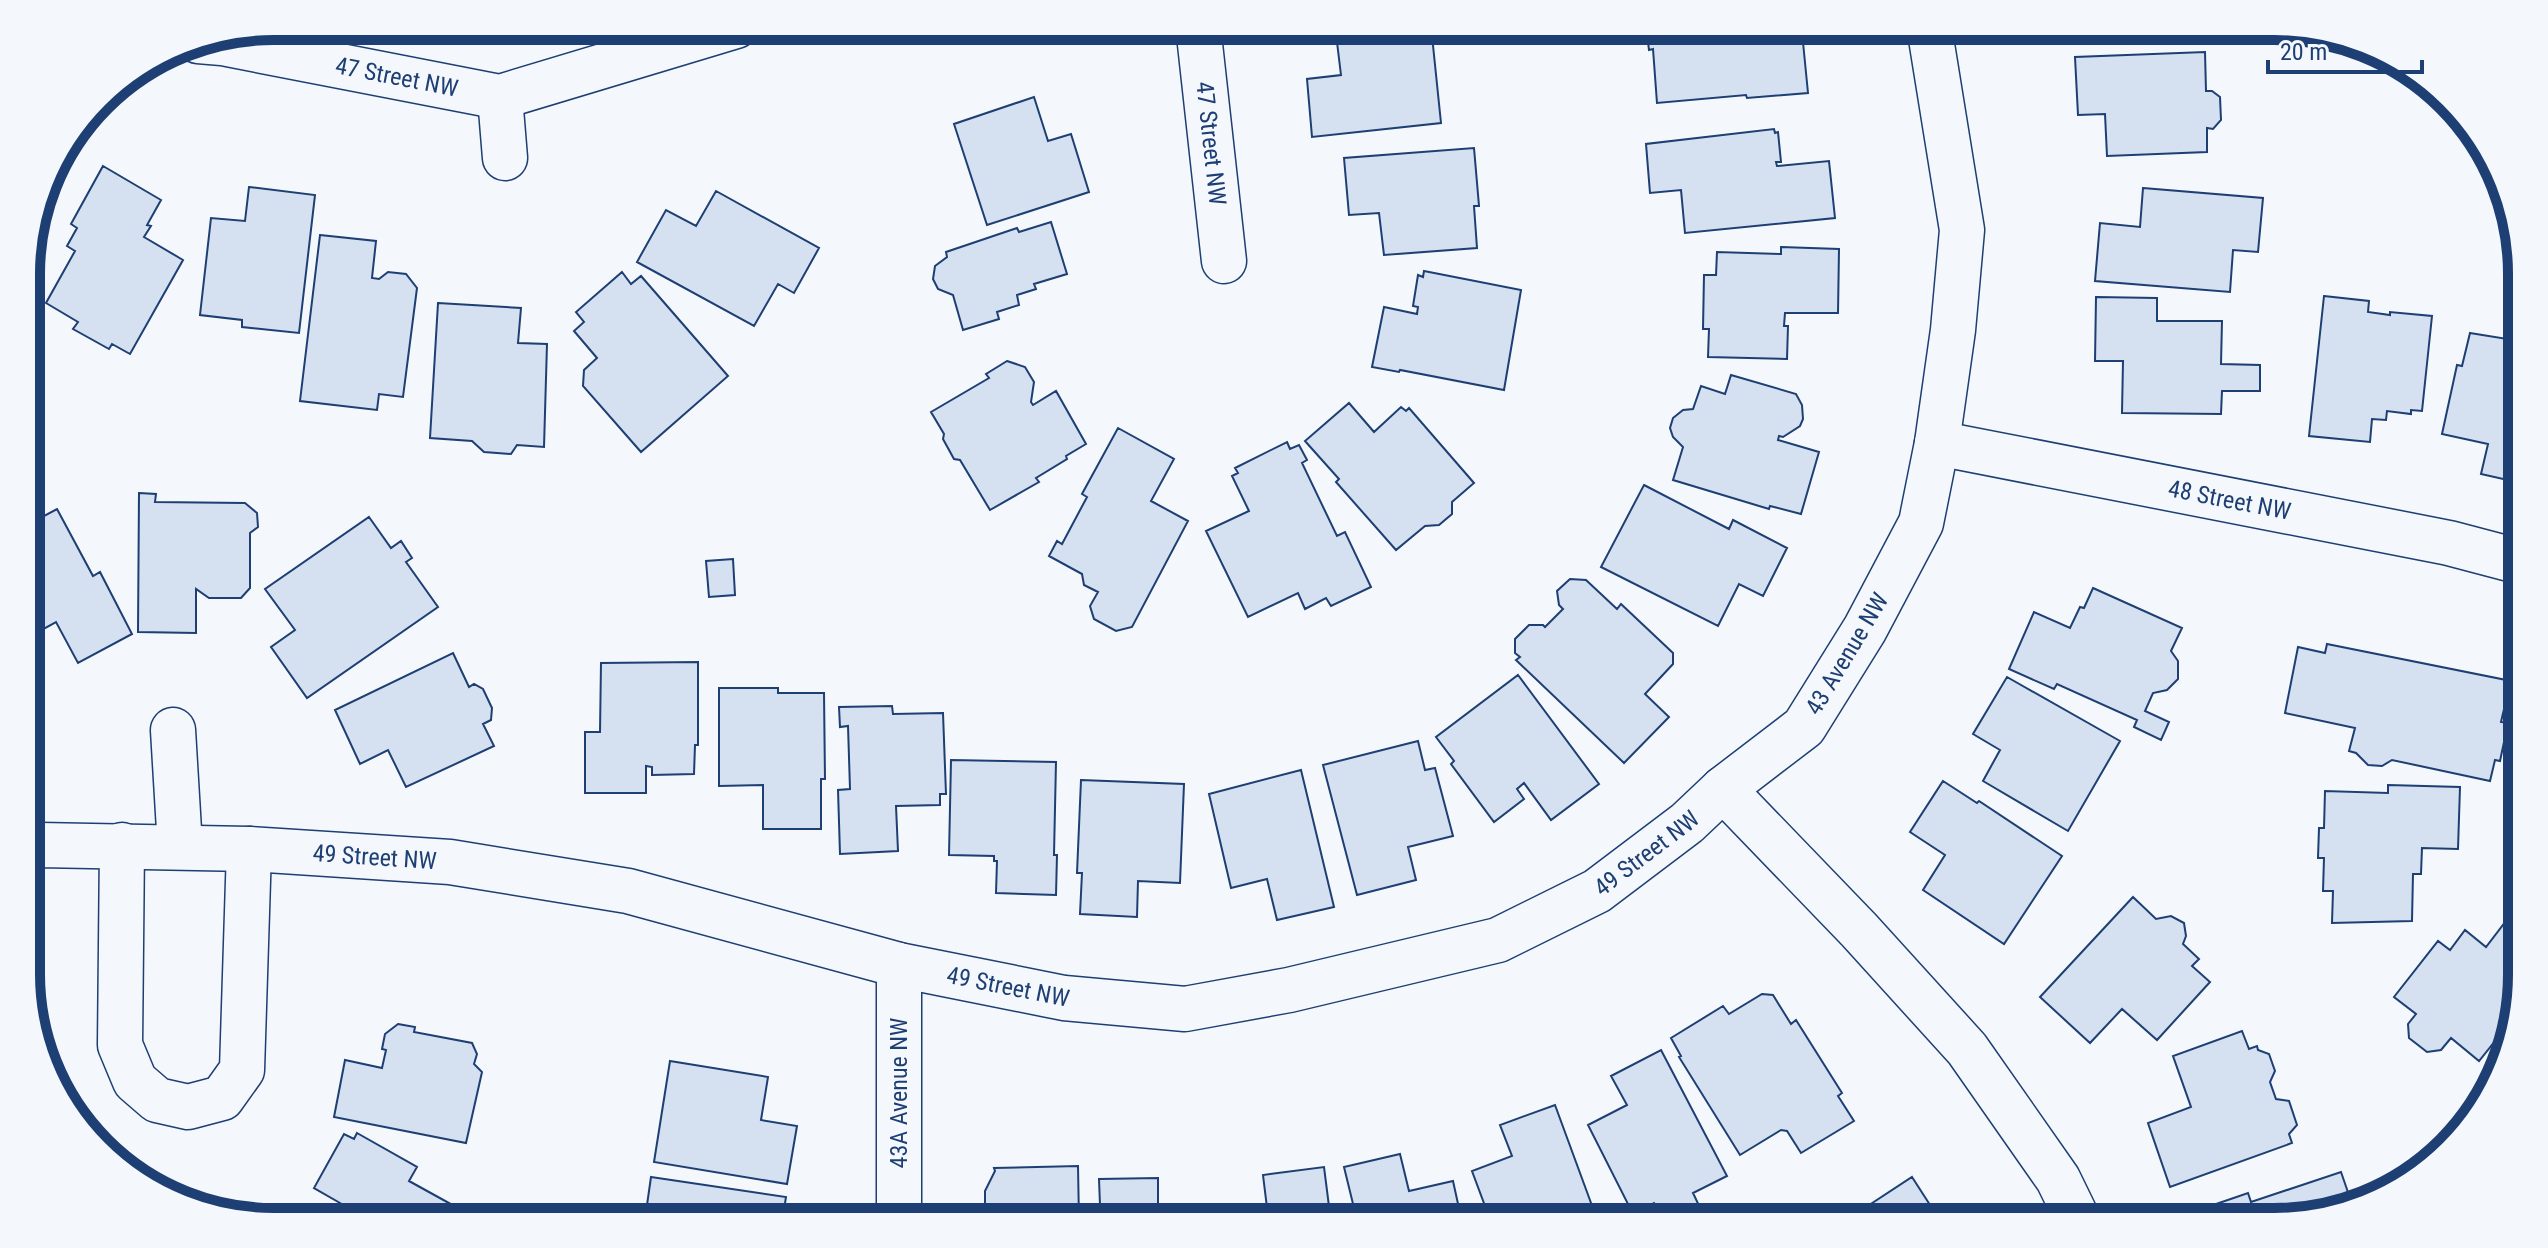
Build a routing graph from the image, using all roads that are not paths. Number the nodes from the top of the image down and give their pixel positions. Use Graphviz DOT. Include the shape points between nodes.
graph roads {
  1 [pos="689,40"];
  2 [pos="1200,40"];
  3 [pos="1931,40"];
  4 [pos="228,44"];
  5 [pos="500,97"];
  6 [pos="505,158"];
  7 [pos="1224,261"];
  8 [pos="1937,443"];
  9 [pos="2508,559"];
  10 [pos="173,730"];
  11 [pos="1723,789"];
  12 [pos="40,845"];
  13 [pos="122,845"];
  14 [pos="180,847"];
  15 [pos="249,849"];
  16 [pos="899,965"];
  17 [pos="2072,1207"];
  18 [pos="899,1208"];
  1 -- 5 [label="street, 47 Street NW"];
  2 -- 7 [label="street, 47 Street NW"];
  3 -- 8 [label="street, 43 Avenue NW" via="1962,230"];
  4 -- 5 [label="street, 47 Street NW"];
  5 -- 6 [label="street"];
  8 -- 9 [label="street, 48 Street NW"];
  8 -- 11 [label="street, 43 Avenue NW" via="1921,523 1865,629 1804,727"];
  10 -- 14 [label="street"];
  11 -- 16 [label="street, 49 Street NW" via="1597,891 1498,940 1289,990 1185,1009 1064,998"];
  11 -- 17 [label="street" via="1967,1049 2058,1179"];
  12 -- 13 [label="street, 49 Street NW"];
  13 -- 14 [label="street, 49 Street NW"];
  13 -- 15 [label="street" via="120,1045 135,1081 157,1100 188,1107 222,1098 242,1070"];
  14 -- 15 [label="street, 49 Street NW"];
  15 -- 16 [label="street, 49 Street NW" via="450,862 628,891"];
  16 -- 18 [label="street, 43A Avenue NW"];
}
